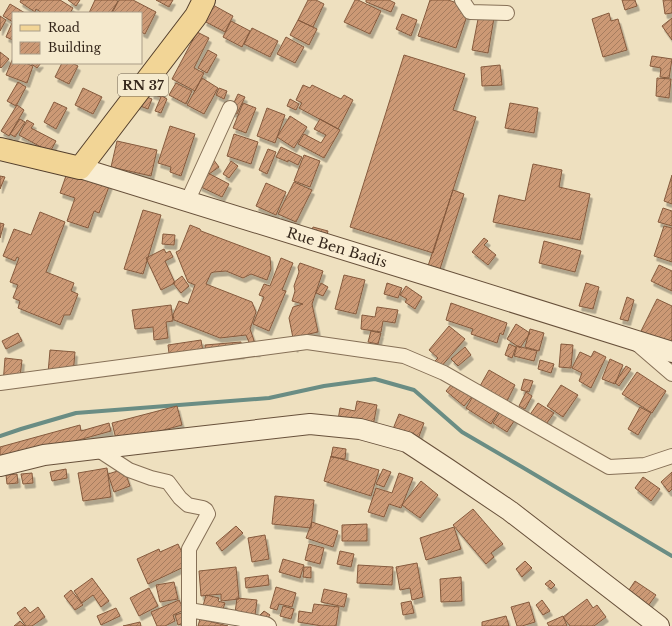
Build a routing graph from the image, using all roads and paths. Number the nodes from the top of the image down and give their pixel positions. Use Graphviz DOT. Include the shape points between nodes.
graph roads {
  1 [pos="204,0"];
  2 [pos="462,0"];
  3 [pos="507,13"];
  4 [pos="230,108"];
  5 [pos="0,149"];
  6 [pos="80,168"];
  7 [pos="187,202"];
  8 [pos="632,340"];
  9 [pos="671,352"];
  10 [pos="672,374"];
  11 [pos="0,383"];
  12 [pos="97,449"];
  13 [pos="672,456"];
  14 [pos="0,466"];
  15 [pos="189,610"];
  16 [pos="189,626"];
  17 [pos="269,626"];
  18 [pos="659,626"];
  1 -- 6 [label="main road, RN 37" via="196,16"];
  2 -- 3 [label="street" via="470,12"];
  4 -- 7 [label="street"];
  5 -- 6 [label="main road, Rue Ben Badis"];
  6 -- 7 [label="street, Rue Ben Badis"];
  7 -- 8 [label="street, Rue Ben Badis"];
  8 -- 9 [label="street, Rue Ben Badis"];
  8 -- 10 [label="street"];
  11 -- 13 [label="street" via="307,342 404,356 444,373 610,467 646,465"];
  12 -- 14 [label="street" via="44,455"];
  12 -- 15 [label="street" via="129,470 168,482 188,505 206,510 208,514 189,549"];
  12 -- 18 [label="street" via="310,424 360,429 407,442 510,512"];
  15 -- 16 [label="street"];
  15 -- 17 [label="street"];
}
